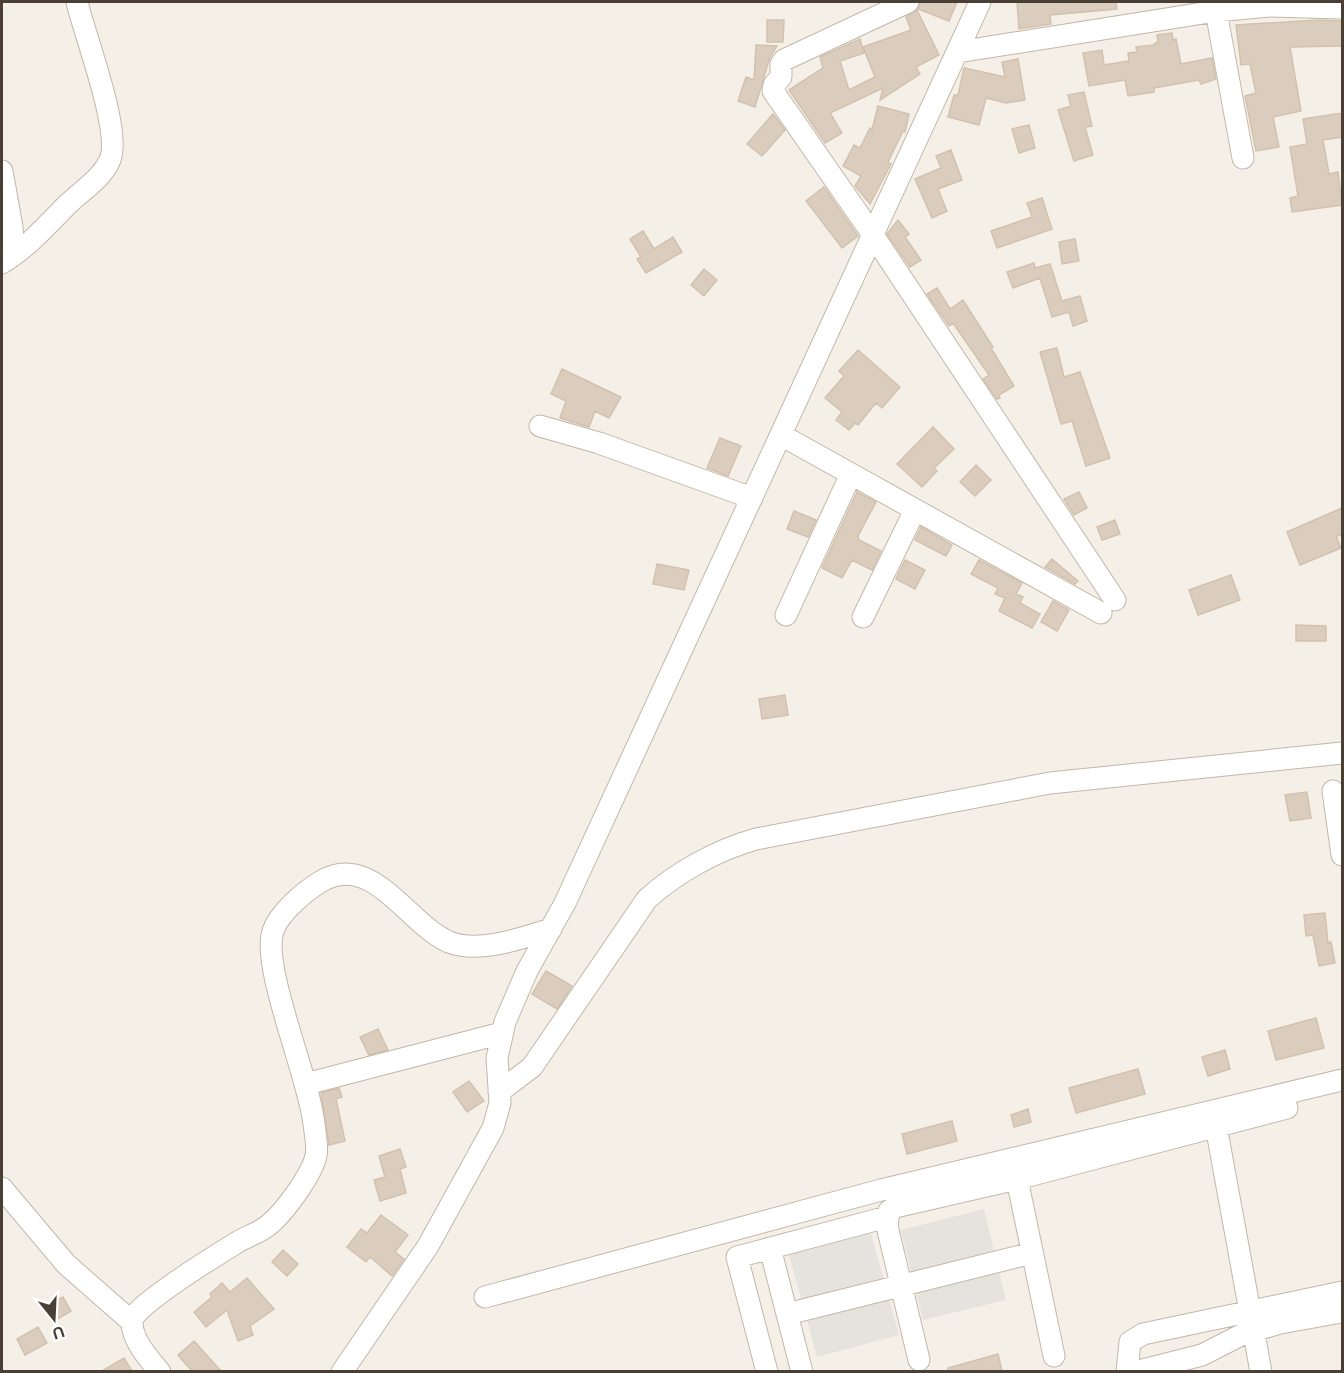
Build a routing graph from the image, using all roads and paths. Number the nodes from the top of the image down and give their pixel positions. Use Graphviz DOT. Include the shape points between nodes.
graph roads {
  1 [pos="77,2"];
  2 [pos="908,2"];
  3 [pos="980,2"];
  4 [pos="1342,8"];
  5 [pos="1216,11"];
  6 [pos="958,52"];
  7 [pos="1243,158"];
  8 [pos="2,171"];
  9 [pos="873,235"];
  10 [pos="8,259"];
  11 [pos="540,426"];
  12 [pos="781,435"];
  13 [pos="851,474"];
  14 [pos="752,498"];
  15 [pos="915,510"];
  16 [pos="786,615"];
  17 [pos="863,616"];
  18 [pos="1342,753"];
  19 [pos="1333,791"];
  20 [pos="1342,855"];
  21 [pos="551,928"];
  22 [pos="502,1033"];
  23 [pos="1342,1080"];
  24 [pos="306,1084"];
  25 [pos="500,1092"];
  26 [pos="1342,1093"];
  27 [pos="1215,1119"];
  28 [pos="1017,1179"];
  29 [pos="2,1188"];
  30 [pos="887,1217"];
  31 [pos="770,1248"];
  32 [pos="1032,1253"];
  33 [pos="901,1286"];
  34 [pos="1342,1292"];
  35 [pos="485,1297"];
  36 [pos="1342,1312"];
  37 [pos="787,1314"];
  38 [pos="1250,1321"];
  39 [pos="132,1322"];
  40 [pos="1054,1356"];
  41 [pos="919,1360"];
  42 [pos="160,1371"];
  43 [pos="342,1371"];
  44 [pos="767,1371"];
  45 [pos="802,1371"];
  46 [pos="1127,1371"];
  47 [pos="1135,1371"];
  48 [pos="1261,1371"];
  1 -- 10 [label="street" via="108,110 114,144 111,161"];
  2 -- 9 [label="street" via="784,60 781,77 773,88"];
  3 -- 6 [label="street"];
  4 -- 5 [label="street" via="1269,6"];
  5 -- 6 [label="street"];
  5 -- 7 [label="street"];
  6 -- 9 [label="street"];
  8 -- 10 [label="street" via="12,227"];
  9 -- 12 [label="street"];
  9 -- 15 [label="street" via="1108,607"];
  11 -- 14 [label="street"];
  12 -- 13 [label="street"];
  12 -- 14 [label="street"];
  13 -- 15 [label="street"];
  13 -- 16 [label="street"];
  14 -- 21 [label="street"];
  15 -- 17 [label="street"];
  18 -- 25 [label="street" via="1050,783 756,839 725,849 647,899 532,1067"];
  19 -- 20 [label="street"];
  21 -- 22 [label="street" via="527,970"];
  21 -- 24 [label="street" via="509,943 451,943 369,878 349,873 318,883 288,909 274,930 272,945 282,1002"];
  22 -- 24 [label="street"];
  22 -- 25 [label="street" via="497,1058"];
  23 -- 27 [label="street"];
  24 -- 39 [label="street" via="317,1156 294,1199 270,1225 152,1298"];
  25 -- 43 [label="street" via="493,1128 428,1246"];
  26 -- 27 [label="street"];
  27 -- 28 [label="street"];
  27 -- 35 [label="street" via="881,1190"];
  27 -- 38 [label="street"];
  28 -- 30 [label="street" via="895,1207"];
  28 -- 32 [label="street"];
  29 -- 39 [label="street" via="66,1264"];
  30 -- 31 [label="street"];
  30 -- 33 [label="street"];
  31 -- 37 [label="street"];
  31 -- 44 [label="street" via="737,1257"];
  32 -- 33 [label="street"];
  32 -- 40 [label="street"];
  33 -- 37 [label="street"];
  33 -- 41 [label="street"];
  34 -- 38 [label="street"];
  36 -- 38 [label="street" via="1280,1323"];
  37 -- 45 [label="street"];
  38 -- 46 [label="street" via="1135,1337 1127,1351"];
  38 -- 47 [label="street" via="1202,1354"];
  38 -- 48 [label="street"];
  39 -- 42 [label="street" via="142,1349"];
}
